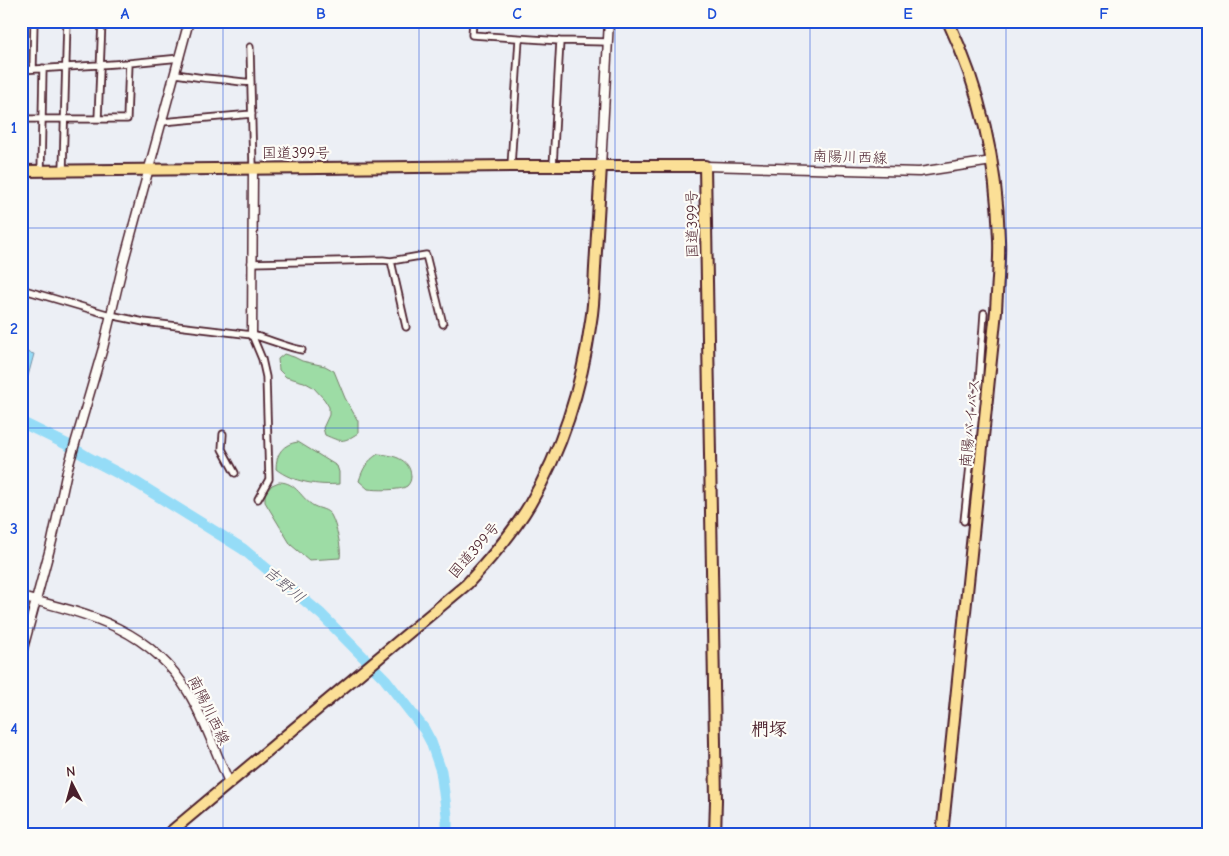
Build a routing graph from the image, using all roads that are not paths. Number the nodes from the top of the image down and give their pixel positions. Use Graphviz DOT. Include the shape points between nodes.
graph roads {
  1 [pos="34,21"];
  2 [pos="67,21"];
  3 [pos="102,21"];
  4 [pos="190,21"];
  5 [pos="473,21"];
  6 [pos="609,21"];
  7 [pos="948,21"];
  8 [pos="519,39"];
  9 [pos="560,41"];
  10 [pos="608,42"];
  11 [pos="250,47"];
  12 [pos="180,58"];
  13 [pos="129,63"];
  14 [pos="100,64"];
  15 [pos="66,66"];
  16 [pos="43,68"];
  17 [pos="33,69"];
  18 [pos="21,70"];
  19 [pos="176,74"];
  20 [pos="251,82"];
  21 [pos="252,114"];
  22 [pos="42,118"];
  23 [pos="21,119"];
  24 [pos="66,119"];
  25 [pos="98,119"];
  26 [pos="162,122"];
  27 [pos="992,161"];
  28 [pos="511,166"];
  29 [pos="553,166"];
  30 [pos="601,166"];
  31 [pos="706,166"];
  32 [pos="253,168"];
  33 [pos="149,169"];
  34 [pos="63,170"];
  35 [pos="21,171"];
  36 [pos="41,171"];
  37 [pos="391,262"];
  38 [pos="251,263"];
  39 [pos="21,289"];
  40 [pos="984,313"];
  41 [pos="110,315"];
  42 [pos="443,324"];
  43 [pos="406,327"];
  44 [pos="252,336"];
  45 [pos="302,350"];
  46 [pos="223,434"];
  47 [pos="235,473"];
  48 [pos="258,499"];
  49 [pos="964,521"];
  50 [pos="21,597"];
  51 [pos="36,601"];
  52 [pos="21,656"];
  53 [pos="229,782"];
  54 [pos="167,835"];
  55 [pos="715,835"];
  56 [pos="942,835"];
  1 -- 17 [label="street"];
  2 -- 15 [label="street"];
  3 -- 14 [label="street"];
  4 -- 12 [label="street"];
  5 -- 8 [label="street" via="472,35"];
  6 -- 10 [label="street"];
  7 -- 27 [label="highway, 南陽バイパス" via="975,91"];
  8 -- 9 [label="street"];
  8 -- 28 [label="street"];
  9 -- 10 [label="street"];
  9 -- 29 [label="street"];
  10 -- 30 [label="street"];
  11 -- 20 [label="street"];
  12 -- 13 [label="street"];
  12 -- 19 [label="street"];
  13 -- 14 [label="street"];
  13 -- 25 [label="street" via="127,118"];
  14 -- 15 [label="street"];
  14 -- 25 [label="street"];
  15 -- 16 [label="street"];
  15 -- 24 [label="street"];
  16 -- 17 [label="street"];
  16 -- 22 [label="street"];
  17 -- 18 [label="street"];
  19 -- 20 [label="street"];
  19 -- 26 [label="street"];
  20 -- 21 [label="street"];
  21 -- 26 [label="street"];
  21 -- 32 [label="street"];
  22 -- 23 [label="street"];
  22 -- 24 [label="street"];
  22 -- 36 [label="street"];
  24 -- 25 [label="street"];
  24 -- 34 [label="street"];
  26 -- 33 [label="street"];
  27 -- 31 [label="street, 南陽川西線" via="920,172"];
  27 -- 56 [label="highway, 南陽バイパス" via="999,241 996,311"];
  28 -- 29 [label="highway, 国道399号"];
  28 -- 32 [label="highway, 国道399号"];
  29 -- 30 [label="highway, 国道399号"];
  30 -- 31 [label="highway, 国道399号"];
  30 -- 53 [label="highway, 国道399号" via="589,336 564,434 530,504 466,584"];
  31 -- 55 [label="highway, 国道399号"];
  32 -- 33 [label="highway, 国道399号"];
  32 -- 38 [label="street"];
  33 -- 34 [label="highway, 国道399号"];
  33 -- 41 [label="street"];
  34 -- 36 [label="highway, 国道399号"];
  35 -- 36 [label="highway, 国道399号"];
  37 -- 38 [label="street"];
  37 -- 42 [label="street" via="426,255"];
  37 -- 43 [label="street"];
  38 -- 44 [label="street"];
  39 -- 41 [label="street"];
  40 -- 49 [label="street"];
  41 -- 44 [label="street"];
  41 -- 51 [label="street" via="67,471"];
  44 -- 45 [label="street"];
  44 -- 48 [label="street" via="262,359 266,386 269,479"];
  46 -- 47 [label="street" via="222,448"];
  50 -- 51 [label="street, 南陽川西線"];
  51 -- 52 [label="street"];
  51 -- 53 [label="street, 南陽川西線" via="88,614 109,623 160,657 189,693"];
  53 -- 54 [label="highway, 国道399号"];
}
